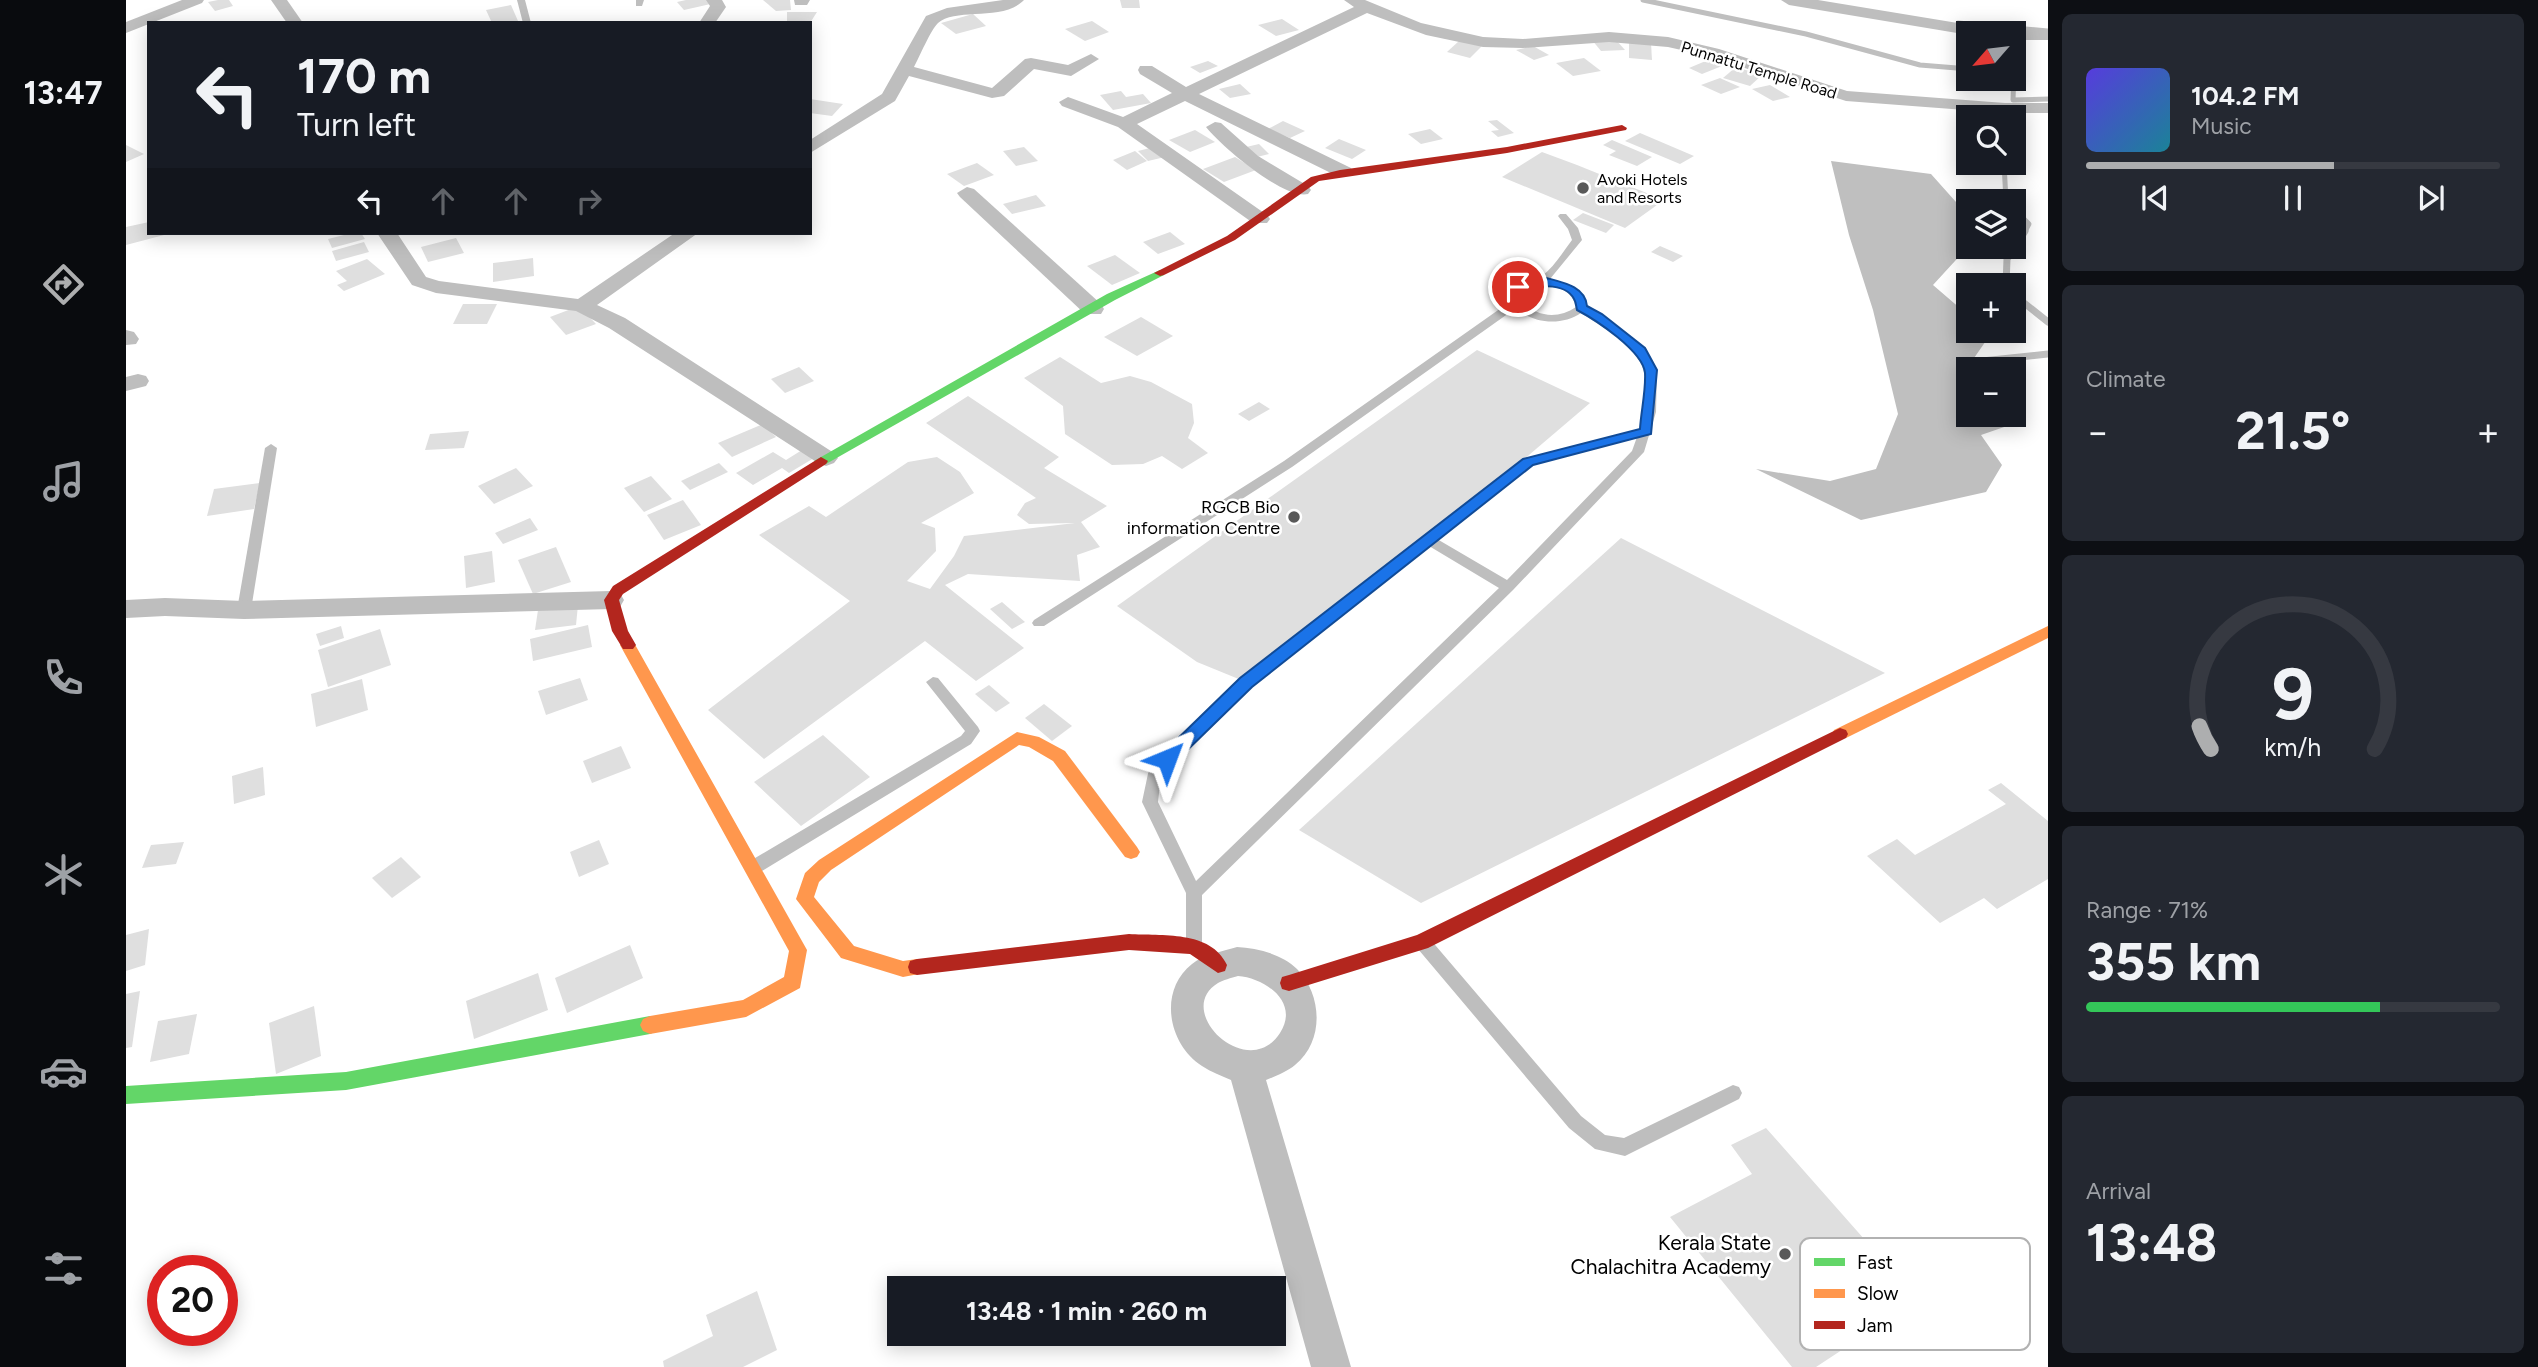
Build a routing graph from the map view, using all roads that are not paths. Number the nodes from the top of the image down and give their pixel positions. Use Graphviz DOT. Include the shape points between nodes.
graph roads {
  1 [pos="197,0"];
  2 [pos="279,0"];
  3 [pos="521,0"];
  4 [pos="714,0"];
  5 [pos="1016,0"];
  6 [pos="1789,0"];
  7 [pos="1359,4"];
  8 [pos="165,11"];
  9 [pos="182,21"];
  10 [pos="294,21"];
  11 [pos="526,21"];
  12 [pos="708,21"];
  13 [pos="126,28"];
  14 [pos="1956,28"];
  15 [pos="2026,35"];
  16 [pos="2048,35"];
  17 [pos="1091,58"];
  18 [pos="904,69"];
  19 [pos="1146,70"];
  20 [pos="1185,94"];
  21 [pos="1068,102"];
  22 [pos="2048,108"];
  23 [pos="1124,123"];
  24 [pos="1215,127"];
  25 [pos="1622,128"];
  26 [pos="812,147"];
  27 [pos="1344,172"];
  28 [pos="1301,190"];
  29 [pos="967,193"];
  30 [pos="1563,216"];
  31 [pos="1260,219"];
  32 [pos="388,235"];
  33 [pos="685,235"];
  34 [pos="1543,281"];
  35 [pos="1516,303"];
  36 [pos="583,306"];
  37 [pos="1581,307"];
  38 [pos="1093,309"];
  39 [pos="1646,431"];
  40 [pos="271,448"];
  41 [pos="826,458"];
  42 [pos="1429,540"];
  43 [pos="1508,587"];
  44 [pos="611,600"];
  45 [pos="126,609"];
  46 [pos="244,610"];
  47 [pos="1039,623"];
  48 [pos="2048,631"];
  49 [pos="933,682"];
  50 [pos="1131,852"];
  51 [pos="754,867"];
  52 [pos="1194,893"];
  53 [pos="1422,942"];
  54 [pos="1206,955"];
  55 [pos="1289,983"];
  56 [pos="1245,1066"];
  57 [pos="1733,1093"];
  58 [pos="126,1095"];
  59 [pos="1331,1367"];
  1 -- 8 [label="street"];
  2 -- 10 [label="street"];
  3 -- 11 [label="lane"];
  4 -- 12 [label="street" via="719,7"];
  5 -- 18 [label="street" via="932,19"];
  6 -- 14 [label="street"];
  7 -- 20 [label="street"];
  7 -- 22 [label="street, Punnattu Temple Road" via="1430,32 1483,43 1591,38 1669,42 1846,96"];
  8 -- 9 [label="street"];
  8 -- 13 [label="street"];
  15 -- 16 [label="street"];
  17 -- 18 [label="street" via="1071,71 1031,63 992,93"];
  18 -- 26 [label="street" via="889,97"];
  19 -- 20 [label="street"];
  20 -- 23 [label="street"];
  20 -- 27 [label="street"];
  21 -- 23 [label="street"];
  23 -- 31 [label="street"];
  24 -- 28 [label="street" via="1251,160"];
  25 -- 27 [label="street" via="1507,150"];
  27 -- 28 [label="street" via="1315,179"];
  28 -- 31 [label="street"];
  29 -- 38 [label="street"];
  30 -- 34 [label="lane" via="1577,240"];
  31 -- 38 [label="street"];
  32 -- 36 [label="street" via="419,281"];
  33 -- 36 [label="street"];
  34 -- 35 [label="lane" via="1518,287 1513,295"];
  34 -- 37 [label="lane" via="1573,290"];
  35 -- 37 [label="lane" via="1542,317 1574,315"];
  35 -- 47 [label="lane" via="1288,464"];
  36 -- 41 [label="street" via="617,323"];
  37 -- 39 [label="lane" via="1623,335 1651,370"];
  38 -- 41 [label="street"];
  39 -- 42 [label="lane" via="1528,462"];
  39 -- 43 [label="lane" via="1638,452"];
  40 -- 46 [label="lane"];
  41 -- 44 [label="street" via="618,590"];
  42 -- 43 [label="lane"];
  42 -- 52 [label="lane" via="1246,682 1154,774 1150,802"];
  43 -- 52 [label="lane"];
  44 -- 46 [label="street"];
  44 -- 51 [label="street" via="620,631"];
  45 -- 46 [label="street"];
  48 -- 53 [label="street"];
  49 -- 51 [label="lane" via="973,731 967,740"];
  50 -- 54 [label="street" via="1059,756 1033,741 1017,738 825,865 811,878 805,899 848,951 903,969 1129,942"];
  51 -- 58 [label="street" via="798,950 793,982 746,1009 346,1081"];
  52 -- 54 [label="lane"];
  53 -- 55 [label="street"];
  53 -- 57 [label="lane" via="1575,1122 1601,1143 1625,1146"];
  54 -- 55 [label="street" via="1256,963"];
  54 -- 56 [label="street" via="1186,1003 1187,1021 1208,1052"];
  55 -- 56 [label="street" via="1298,998 1301,1031 1280,1057 1264,1065"];
  56 -- 59 [label="street"];
}
